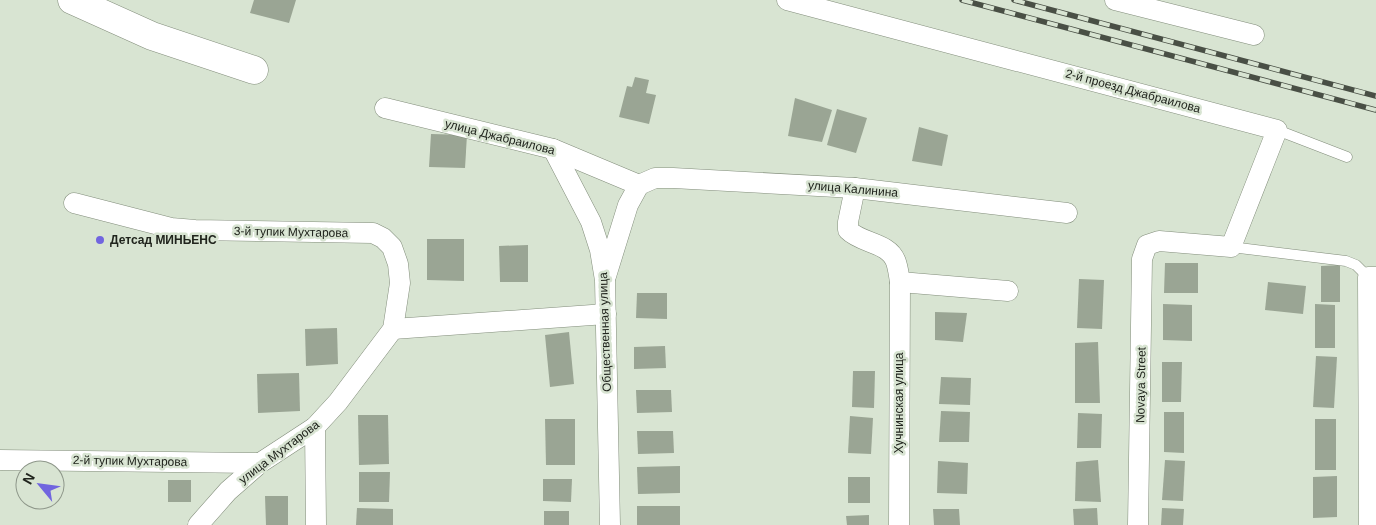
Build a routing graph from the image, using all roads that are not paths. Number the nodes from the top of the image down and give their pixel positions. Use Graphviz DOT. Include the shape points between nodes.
graph roads {
  1 [pos="72,0"];
  2 [pos="787,0"];
  3 [pos="1115,0"];
  4 [pos="1254,35"];
  5 [pos="254,70"];
  6 [pos="385,108"];
  7 [pos="1277,130"];
  8 [pos="553,149"];
  9 [pos="1348,157"];
  10 [pos="639,185"];
  11 [pos="855,188"];
  12 [pos="74,203"];
  13 [pos="1067,213"];
  14 [pos="1230,246"];
  15 [pos="1372,277"];
  16 [pos="605,280"];
  17 [pos="900,282"];
  18 [pos="1008,291"];
  19 [pos="606,314"];
  20 [pos="393,328"];
  21 [pos="315,427"];
  22 [pos="0,460"];
  23 [pos="260,463"];
  24 [pos="198,525"];
  25 [pos="316,525"];
  26 [pos="610,525"];
  27 [pos="899,525"];
  28 [pos="1138,525"];
  29 [pos="1368,525"];
  1 -- 5 [label="street" via="152,36"];
  2 -- 7 [label="street, 2-й проезд Джабраилова"];
  3 -- 4 [label="street"];
  6 -- 8 [label="street, улица Джабраилова"];
  7 -- 9 [label="lane"];
  7 -- 14 [label="street"];
  8 -- 10 [label="street, улица Джабраилова"];
  8 -- 16 [label="street, Общественная улица" via="591,222"];
  10 -- 11 [label="street, улица Калинина" via="656,178 673,178"];
  10 -- 16 [label="street" via="628,205"];
  11 -- 13 [label="street, улица Калинина"];
  11 -- 17 [label="street, Хучнинская улица" via="848,230 855,237 890,252 896,262"];
  12 -- 20 [label="street, 3-й тупик Мухтарова" via="171,228 373,233 392,247 398,264 400,283"];
  14 -- 15 [label="lane" via="1346,261"];
  14 -- 28 [label="street, Novaya Street" via="1158,241 1147,245 1142,259"];
  15 -- 29 [label="street"];
  16 -- 19 [label="street, Общественная улица"];
  17 -- 18 [label="street"];
  17 -- 27 [label="street, Хучнинская улица"];
  19 -- 20 [label="street"];
  19 -- 26 [label="street, Общественная улица"];
  20 -- 21 [label="street, улица Мухтарова" via="338,402"];
  21 -- 23 [label="street, улица Мухтарова"];
  21 -- 25 [label="street"];
  22 -- 23 [label="street, 2-й тупик Мухтарова"];
  23 -- 24 [label="street, улица Мухтарова" via="228,491"];
}
